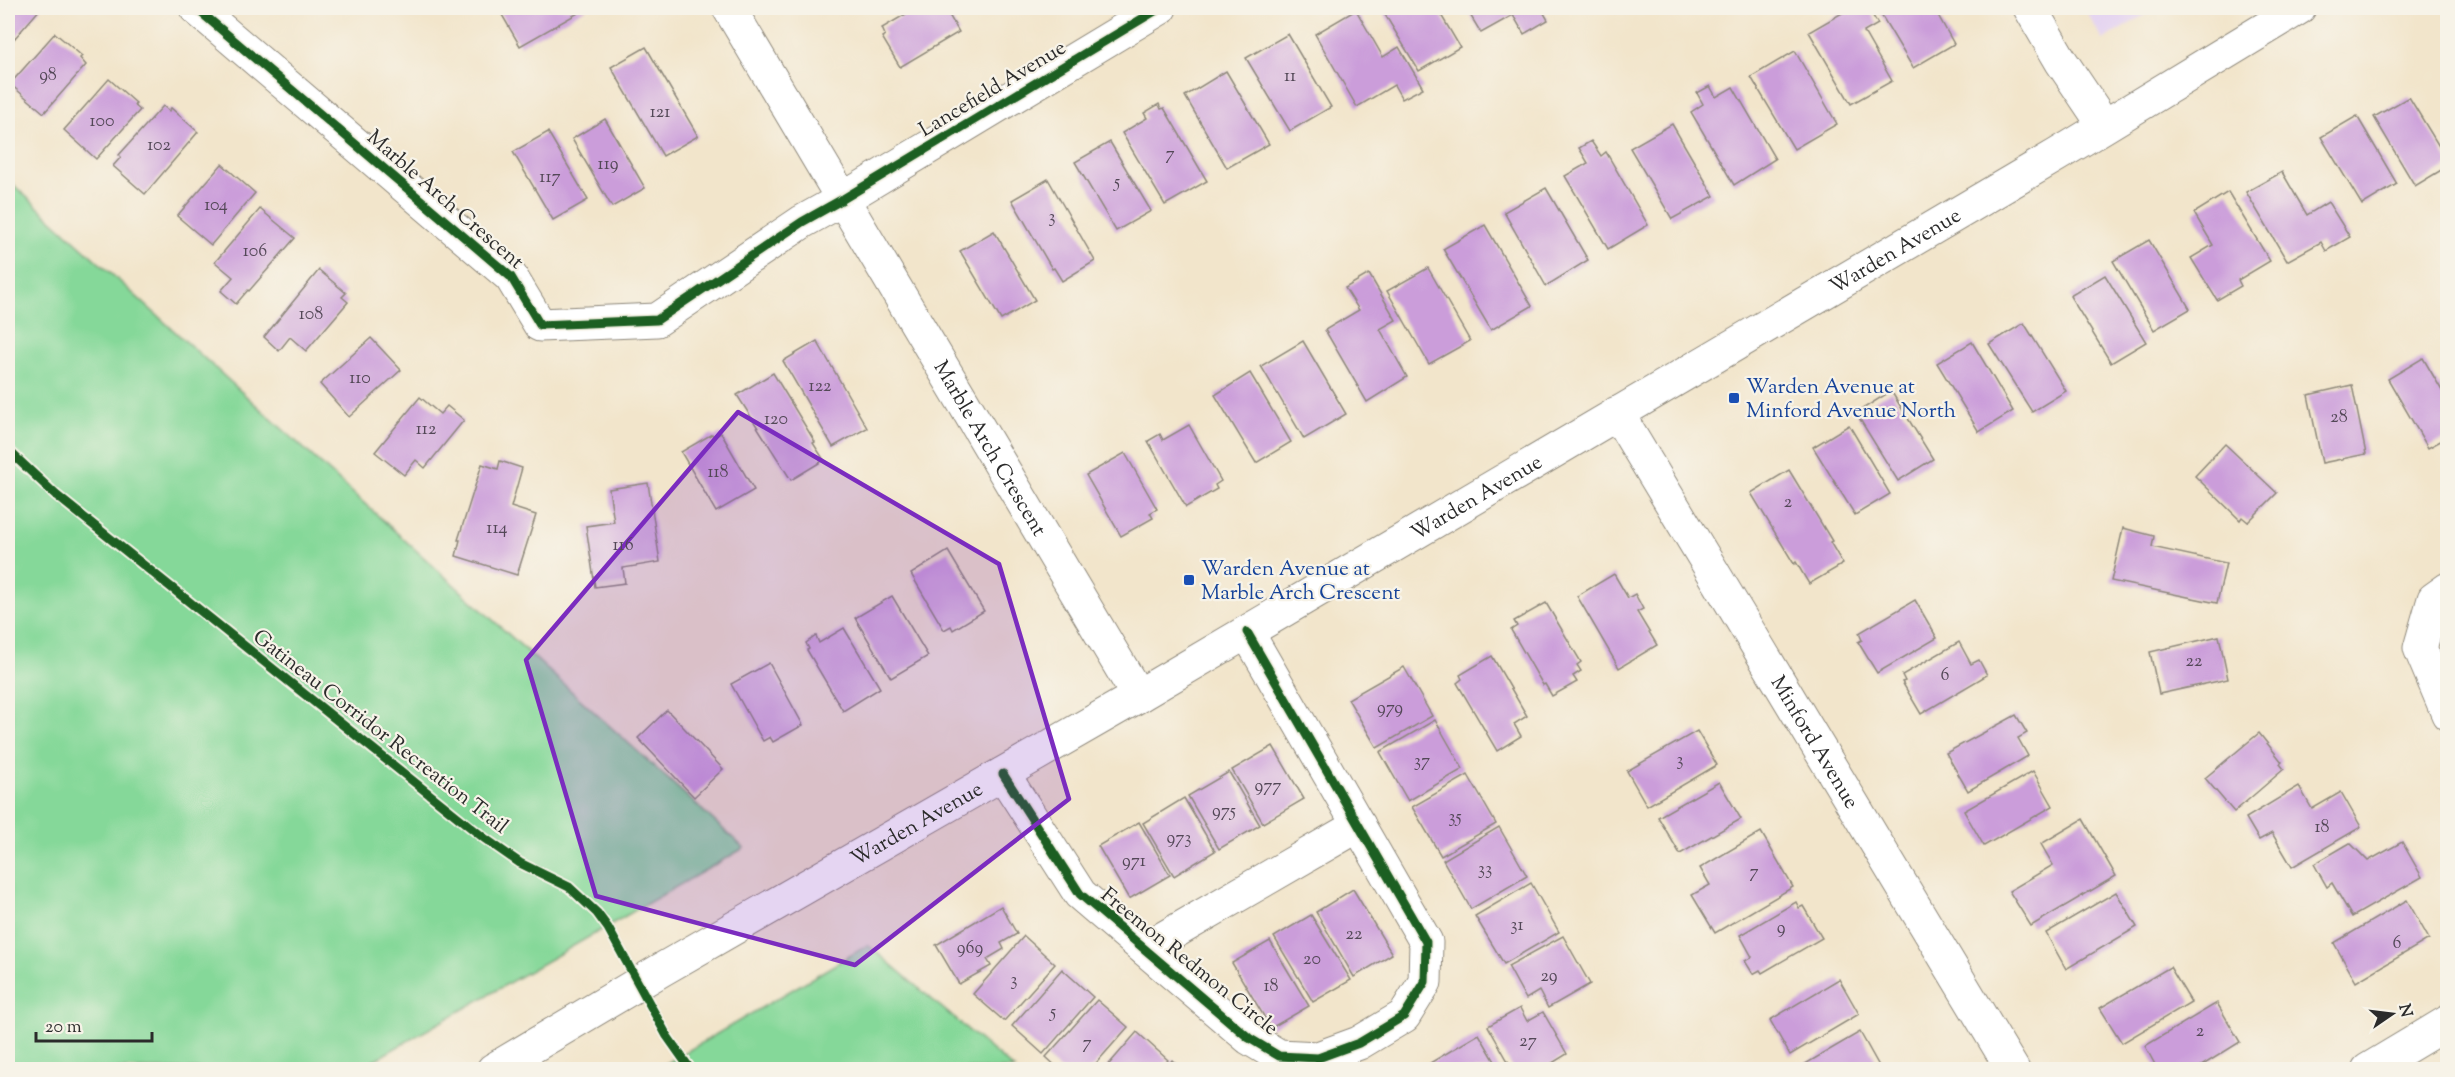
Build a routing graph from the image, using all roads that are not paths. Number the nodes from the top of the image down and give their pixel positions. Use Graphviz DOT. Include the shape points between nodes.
graph roads {
  1 [pos="196,8"];
  2 [pos="729,8"];
  3 [pos="1160,8"];
  4 [pos="2030,8"];
  5 [pos="2299,8"];
  6 [pos="2104,125"];
  7 [pos="843,199"];
  8 [pos="1617,413"];
  9 [pos="2448,589"];
  10 [pos="1247,632"];
  11 [pos="1138,696"];
  12 [pos="2448,714"];
  13 [pos="1003,774"];
  14 [pos="1359,825"];
  15 [pos="1145,949"];
  16 [pos="2448,1022"];
  17 [pos="493,1070"];
  18 [pos="2013,1070"];
  19 [pos="2368,1070"];
  1 -- 7 [label="street, Marble Arch Crescent" via="511,277 540,325 657,320 802,222"];
  2 -- 7 [label="street, Marble Arch Crescent"];
  3 -- 7 [label="street, Lancefield Avenue"];
  4 -- 6 [label="street"];
  5 -- 6 [label="street, Warden Avenue"];
  6 -- 8 [label="street, Warden Avenue"];
  7 -- 11 [label="street, Marble Arch Crescent"];
  8 -- 10 [label="street, Warden Avenue"];
  8 -- 18 [label="street, Minford Avenue"];
  9 -- 12 [label="street" via="2434,599 2420,648"];
  10 -- 11 [label="street, Warden Avenue"];
  10 -- 14 [label="street, Freemon Redmon Circle"];
  11 -- 13 [label="street, Warden Avenue"];
  13 -- 15 [label="street, Freemon Redmon Circle" via="1080,894"];
  13 -- 17 [label="street, Warden Avenue"];
  14 -- 15 [label="street"];
  14 -- 15 [label="street, Freemon Redmon Circle" via="1426,942 1425,982 1404,1016 1359,1042 1318,1058 1280,1056 1249,1038"];
  16 -- 19 [label="street"];
}
